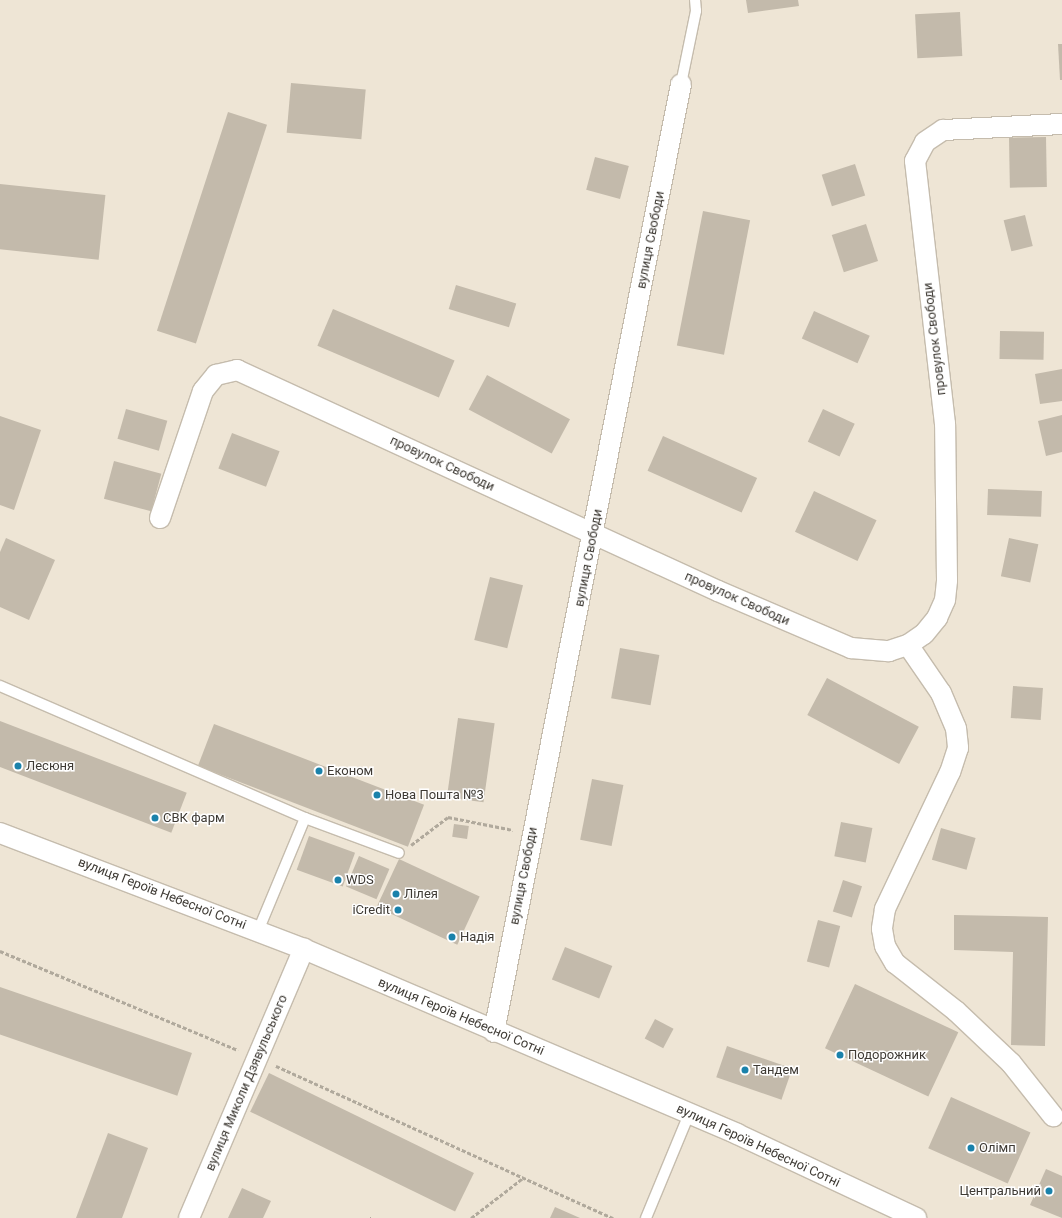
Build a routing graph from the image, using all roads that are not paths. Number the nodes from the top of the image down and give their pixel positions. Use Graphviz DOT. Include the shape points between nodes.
graph roads {
  1 [pos="695,0"];
  2 [pos="681,84"];
  3 [pos="1062,124"];
  4 [pos="160,518"];
  5 [pos="594,535"];
  6 [pos="908,645"];
  7 [pos="0,686"];
  8 [pos="305,818"];
  9 [pos="0,833"];
  10 [pos="399,853"];
  11 [pos="258,931"];
  12 [pos="304,949"];
  13 [pos="494,1032"];
  14 [pos="689,1114"];
  15 [pos="1053,1116"];
  16 [pos="189,1218"];
  17 [pos="646,1218"];
  18 [pos="916,1218"];
  1 -- 2 [label="lane" via="696,11"];
  2 -- 5 [label="street, вулиця Свободи"];
  3 -- 6 [label="street, провулок Свободи" via="943,130 925,142 915,162 945,424 947,580 945,600 937,618"];
  4 -- 5 [label="street, провулок Свободи" via="203,391 216,375 237,370"];
  5 -- 6 [label="street, провулок Свободи" via="851,648 869,652"];
  5 -- 13 [label="street, вулиця Свободи"];
  6 -- 15 [label="street" via="941,693 956,728 958,748 950,772 885,909 882,929 885,946 895,963 956,1011 1011,1063"];
  7 -- 8 [label="lane"];
  8 -- 10 [label="lane"];
  8 -- 11 [label="lane"];
  9 -- 11 [label="street, вулиця Героїв Небесної Сотні"];
  11 -- 12 [label="street, вулиця Героїв Небесної Сотні"];
  12 -- 13 [label="street, вулиця Героїв Небесної Сотні"];
  12 -- 16 [label="street, вулиця Миколи Дзявульського"];
  13 -- 14 [label="street, вулиця Героїв Небесної Сотні"];
  14 -- 17 [label="lane"];
  14 -- 18 [label="street, вулиця Героїв Небесної Сотні"];
}
